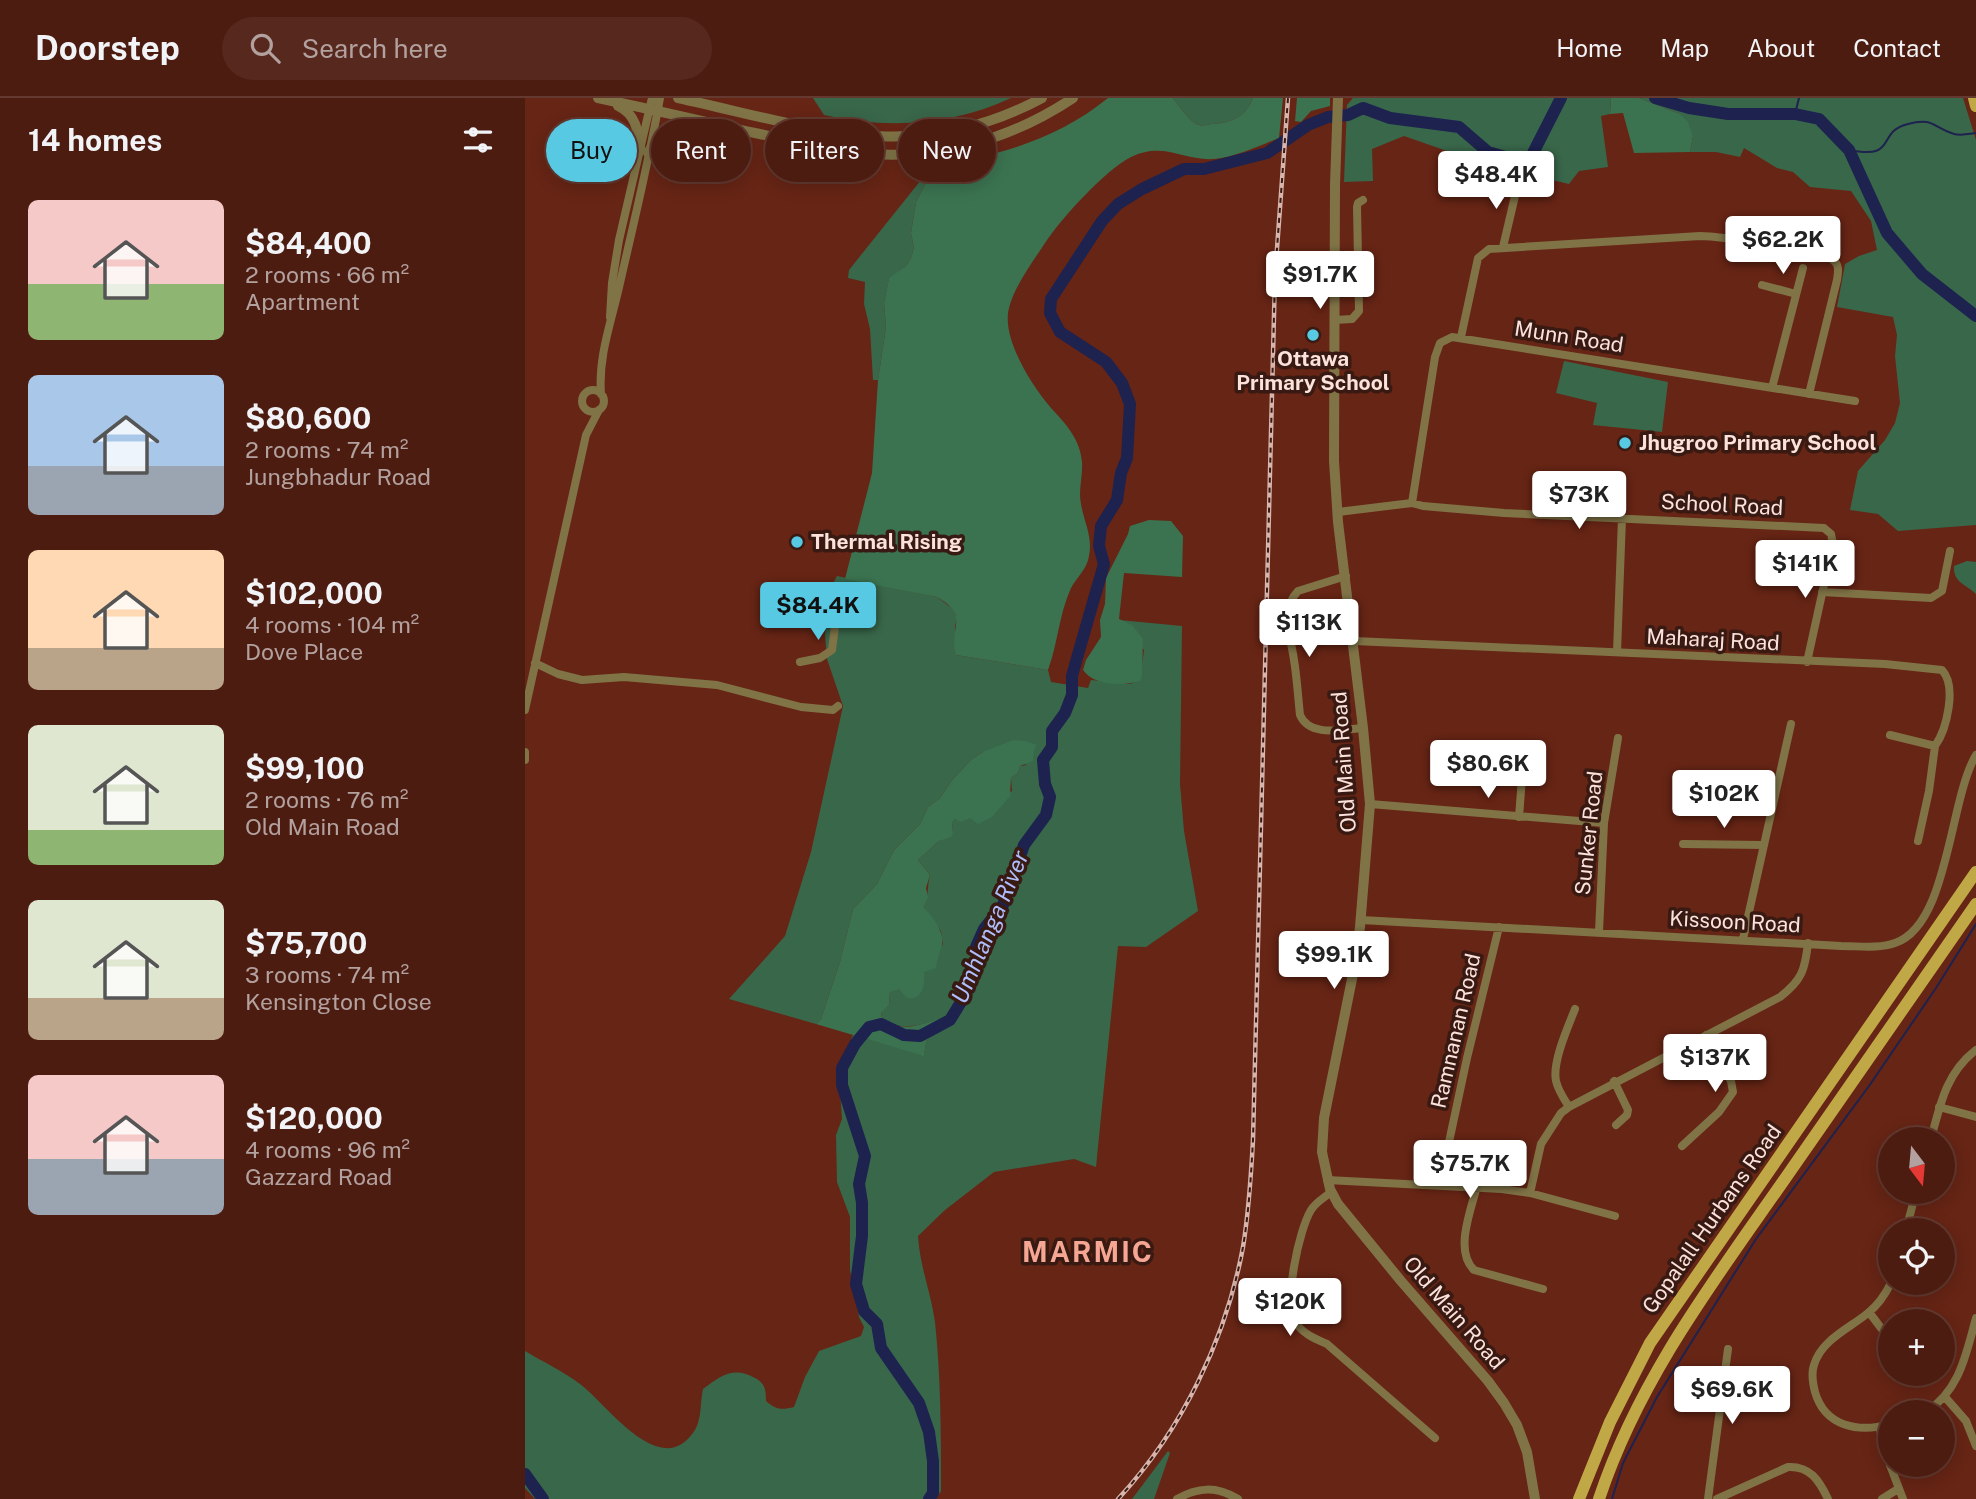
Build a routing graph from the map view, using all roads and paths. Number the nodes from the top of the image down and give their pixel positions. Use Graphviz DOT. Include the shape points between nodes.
graph roads {
  1 [pos="598,98"];
  2 [pos="652,98"];
  3 [pos="660,98"];
  4 [pos="678,98"];
  5 [pos="693,98"];
  6 [pos="1042,98"];
  7 [pos="1073,98"];
  8 [pos="1338,98"];
  9 [pos="1974,98"];
  10 [pos="709,105"];
  11 [pos="1976,106"];
  12 [pos="653,110"];
  13 [pos="696,119"];
  14 [pos="751,131"];
  15 [pos="651,144"];
  16 [pos="644,151"];
  17 [pos="1519,179"];
  18 [pos="1363,200"];
  19 [pos="1503,247"];
  20 [pos="1803,268"];
  21 [pos="1762,285"];
  22 [pos="1796,294"];
  23 [pos="1335,320"];
  24 [pos="1461,337"];
  25 [pos="600,368"];
  26 [pos="1772,388"];
  27 [pos="588,391"];
  28 [pos="601,394"];
  29 [pos="1809,394"];
  30 [pos="1855,401"];
  31 [pos="585,409"];
  32 [pos="599,410"];
  33 [pos="586,435"];
  34 [pos="1412,503"];
  35 [pos="1343,511"];
  36 [pos="1622,518"];
  37 [pos="1950,551"];
  38 [pos="1346,576"];
  39 [pos="1822,592"];
  40 [pos="836,618"];
  41 [pos="1353,641"];
  42 [pos="1617,652"];
  43 [pos="800,662"];
  44 [pos="1807,662"];
  45 [pos="535,663"];
  46 [pos="838,706"];
  47 [pos="525,710"];
  48 [pos="1791,724"];
  49 [pos="1363,728"];
  50 [pos="1890,735"];
  51 [pos="1618,738"];
  52 [pos="1935,746"];
  53 [pos="525,752"];
  54 [pos="1976,755"];
  55 [pos="525,760"];
  56 [pos="1522,778"];
  57 [pos="1370,804"];
  58 [pos="1519,817"];
  59 [pos="1604,823"];
  60 [pos="1918,841"];
  61 [pos="1683,844"];
  62 [pos="1764,845"];
  63 [pos="1976,872"];
  64 [pos="1976,904"];
  65 [pos="1361,920"];
  66 [pos="1499,927"];
  67 [pos="1598,932"];
  68 [pos="1743,939"];
  69 [pos="1808,943"];
  70 [pos="1575,1009"];
  71 [pos="1706,1035"];
  72 [pos="1976,1050"];
  73 [pos="1614,1081"];
  74 [pos="1569,1107"];
  75 [pos="1939,1107"];
  76 [pos="1976,1117"];
  77 [pos="1616,1125"];
  78 [pos="1934,1127"];
  79 [pos="1682,1146"];
  80 [pos="1327,1180"];
  81 [pos="1440,1184"];
  82 [pos="1476,1186"];
  83 [pos="1331,1192"];
  84 [pos="1530,1193"];
  85 [pos="1615,1216"];
  86 [pos="1543,1289"];
  87 [pos="1884,1295"];
  88 [pos="1869,1312"];
  89 [pos="1976,1318"];
  90 [pos="1878,1324"];
  91 [pos="1728,1349"];
  92 [pos="1945,1397"];
  93 [pos="1941,1400"];
  94 [pos="1878,1427"];
  95 [pos="1435,1438"];
  96 [pos="1976,1446"];
  97 [pos="1894,1477"];
  98 [pos="1898,1489"];
  99 [pos="1177,1499"];
  100 [pos="1238,1499"];
  101 [pos="1535,1499"];
  102 [pos="1579,1499"];
  103 [pos="1599,1499"];
  104 [pos="1708,1499"];
  105 [pos="1717,1499"];
  106 [pos="1828,1499"];
  107 [pos="1882,1499"];
  108 [pos="1903,1499"];
  1 -- 12 [label="street"];
  1 -- 16 [label="street" via="627,111"];
  2 -- 12 [label="street"];
  3 -- 12 [label="street"];
  4 -- 10 [label="street"];
  5 -- 10 [label="street"];
  6 -- 10 [label="street" via="957,131 899,138 841,134"];
  7 -- 14 [label="street" via="1001,136 906,155 835,150"];
  8 -- 23 [label="street, Old Main Road"];
  9 -- 11 [label="main road"];
  12 -- 13 [label="street"];
  12 -- 16 [label="street"];
  15 -- 16 [label="street"];
  16 -- 25 [label="street" via="621,283"];
  17 -- 19 [label="street"];
  18 -- 23 [label="street" via="1357,207 1359,311 1352,319"];
  19 -- 24 [label="street" via="1489,249 1478,258"];
  19 -- 29 [label="street" via="1706,236 1832,258 1837,280"];
  20 -- 22 [label="street"];
  21 -- 22 [label="street"];
  22 -- 26 [label="street"];
  23 -- 35 [label="street, Old Main Road" via="1337,499"];
  24 -- 26 [label="street, Munn Road"];
  24 -- 34 [label="street" via="1444,340 1437,347"];
  25 -- 27 [label="street"];
  25 -- 28 [label="street"];
  26 -- 29 [label="street, Munn Road"];
  27 -- 28 [label="street"];
  27 -- 31 [label="street" via="582,400"];
  28 -- 32 [label="street" via="604,401"];
  29 -- 30 [label="street, Munn Road"];
  31 -- 32 [label="street"];
  31 -- 33 [label="street"];
  32 -- 33 [label="street"];
  33 -- 45 [label="street"];
  34 -- 35 [label="street, School Road"];
  34 -- 36 [label="street, School Road"];
  35 -- 38 [label="street, Old Main Road"];
  36 -- 39 [label="street, School Road" via="1820,527 1830,531 1833,544"];
  36 -- 42 [label="street"];
  37 -- 39 [label="street" via="1942,591 1931,598"];
  38 -- 41 [label="street, Old Main Road"];
  38 -- 49 [label="street" via="1298,591 1288,610 1288,632 1304,723 1318,730"];
  39 -- 44 [label="street"];
  40 -- 43 [label="street" via="832,650"];
  41 -- 42 [label="street, Maharaj Road"];
  41 -- 49 [label="street, Old Main Road"];
  42 -- 44 [label="street, Maharaj Road"];
  44 -- 52 [label="street, Maharaj Road" via="1942,670 1949,683 1948,705 1945,728"];
  45 -- 46 [label="street" via="582,680 624,677 717,685 801,707 833,710"];
  45 -- 47 [label="street"];
  48 -- 62 [label="street"];
  49 -- 57 [label="street, Old Main Road"];
  50 -- 52 [label="street"];
  51 -- 59 [label="street, Sunker Road"];
  52 -- 60 [label="street"];
  53 -- 55 [label="street"];
  54 -- 69 [label="street, Kissoon Road" via="1962,786 1943,870 1918,925 1896,943 1878,946"];
  56 -- 58 [label="street"];
  57 -- 58 [label="street"];
  57 -- 65 [label="street, Old Main Road"];
  58 -- 59 [label="street"];
  59 -- 67 [label="street, Sunker Road"];
  61 -- 62 [label="street"];
  62 -- 68 [label="street"];
  63 -- 102 [label="main road, Gopalall Hurbans Road" via="1650,1343 1610,1422"];
  64 -- 103 [label="main road, Gopalall Hurbans Road" via="1696,1307 1643,1394"];
  65 -- 66 [label="street, Kissoon Road"];
  65 -- 80 [label="street, Old Main Road" via="1324,1118 1322,1152"];
  66 -- 67 [label="street, Kissoon Road"];
  66 -- 81 [label="street, Ramnanan Road"];
  67 -- 68 [label="street, Kissoon Road"];
  68 -- 69 [label="street, Kissoon Road"];
  69 -- 71 [label="street" via="1805,967 1792,988"];
  70 -- 74 [label="street" via="1555,1079"];
  71 -- 73 [label="street"];
  71 -- 79 [label="street" via="1734,1092"];
  72 -- 75 [label="street" via="1953,1073"];
  73 -- 74 [label="street"];
  73 -- 77 [label="street" via="1628,1110"];
  74 -- 84 [label="street" via="1541,1144"];
  75 -- 76 [label="street"];
  75 -- 78 [label="street"];
  80 -- 81 [label="street"];
  80 -- 83 [label="street, Old Main Road"];
  81 -- 82 [label="street"];
  82 -- 84 [label="street"];
  82 -- 86 [label="street" via="1463,1248 1468,1264 1474,1270"];
  83 -- 95 [label="street" via="1315,1204 1303,1227 1293,1273 1296,1322"];
  83 -- 101 [label="street, Old Main Road" via="1504,1403 1527,1452"];
  84 -- 85 [label="street"];
  87 -- 88 [label="street"];
  88 -- 90 [label="street"];
  88 -- 94 [label="street" via="1829,1342 1814,1365 1813,1379 1827,1414 1849,1427"];
  89 -- 92 [label="street" via="1964,1362"];
  91 -- 104 [label="street"];
  92 -- 93 [label="street"];
  92 -- 96 [label="street" via="1966,1421"];
  97 -- 98 [label="street"];
  98 -- 107 [label="street"];
  98 -- 108 [label="street"];
  99 -- 100 [label="street" via="1203,1489"];
  105 -- 106 [label="street" via="1795,1467 1815,1475"];
}
